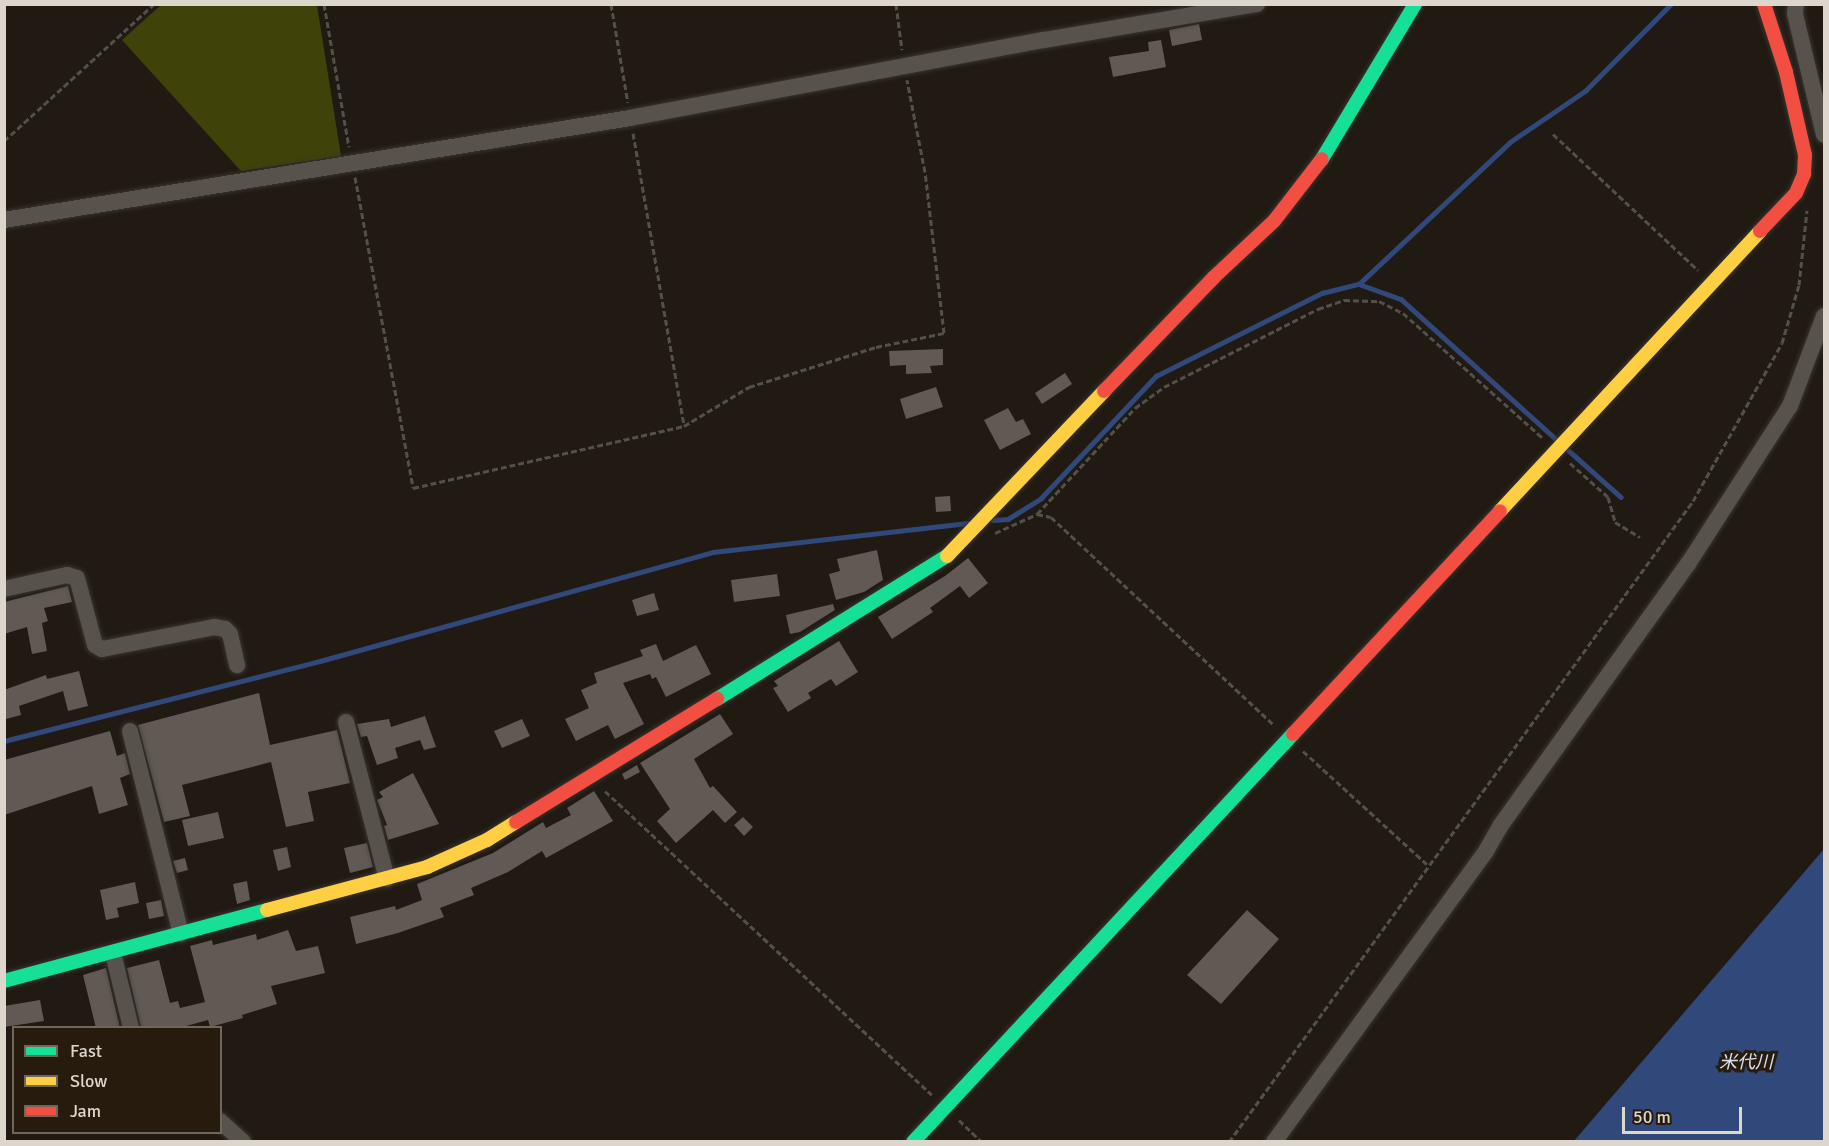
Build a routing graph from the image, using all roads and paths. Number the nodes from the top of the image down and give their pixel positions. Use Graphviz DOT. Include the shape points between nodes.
graph roads {
  1 [pos="154,4"];
  2 [pos="324,4"];
  3 [pos="611,4"];
  4 [pos="896,4"];
  5 [pos="1257,4"];
  6 [pos="1415,4"];
  7 [pos="1765,6"];
  8 [pos="1796,9"];
  9 [pos="904,66"];
  10 [pos="629,110"];
  11 [pos="631,122"];
  12 [pos="1553,134"];
  13 [pos="1824,135"];
  14 [pos="4,141"];
  15 [pos="353,165"];
  16 [pos="1808,208"];
  17 [pos="4,220"];
  18 [pos="1713,284"];
  19 [pos="1824,316"];
  20 [pos="684,426"];
  21 [pos="1557,451"];
  22 [pos="1037,514"];
  23 [pos="970,532"];
  24 [pos="1640,537"];
  25 [pos="4,590"];
  26 [pos="237,665"];
  27 [pos="346,722"];
  28 [pos="130,731"];
  29 [pos="1288,737"];
  30 [pos="588,775"];
  31 [pos="1430,866"];
  32 [pos="387,879"];
  33 [pos="181,934"];
  34 [pos="113,953"];
  35 [pos="4,981"];
  36 [pos="130,1026"];
  37 [pos="945,1107"];
  38 [pos="222,1123"];
  39 [pos="243,1142"];
  40 [pos="913,1142"];
  41 [pos="982,1142"];
  42 [pos="1229,1142"];
  43 [pos="1274,1142"];
  1 -- 14 [label="path"];
  2 -- 15 [label="path"];
  3 -- 10 [label="path"];
  4 -- 9 [label="path"];
  5 -- 9 [label="street"];
  6 -- 23 [label="street" via="1322,159 1274,221 1213,278"];
  7 -- 8 [label="street"];
  7 -- 18 [label="street" via="1786,72 1805,155 1804,174 1796,193"];
  8 -- 13 [label="street"];
  9 -- 15 [label="street"];
  9 -- 20 [label="path" via="925,172 944,333 876,347 758,384"];
  11 -- 20 [label="path"];
  12 -- 18 [label="path"];
  15 -- 17 [label="street"];
  15 -- 20 [label="path" via="413,488"];
  16 -- 31 [label="path" via="1799,285 1782,343 1693,501"];
  18 -- 21 [label="street"];
  19 -- 43 [label="street" via="1790,406 1688,564"];
  21 -- 22 [label="path" via="1403,313 1379,301 1344,300 1318,309 1164,387 1136,408"];
  21 -- 24 [label="path" via="1608,496 1615,522"];
  21 -- 29 [label="street"];
  22 -- 23 [label="path" via="996,533"];
  22 -- 29 [label="path" via="1051,517"];
  23 -- 30 [label="street" via="955,550 931,568"];
  25 -- 26 [label="street" via="67,576 77,578 94,645 102,649 214,627 230,634"];
  27 -- 32 [label="street"];
  28 -- 33 [label="street"];
  29 -- 31 [label="path"];
  29 -- 37 [label="street"];
  30 -- 32 [label="street" via="487,840 427,867"];
  30 -- 37 [label="path"];
  31 -- 42 [label="path"];
  32 -- 33 [label="street"];
  33 -- 34 [label="street"];
  34 -- 35 [label="street"];
  34 -- 36 [label="street"];
  37 -- 40 [label="street"];
  37 -- 41 [label="path"];
  38 -- 39 [label="street"];
}
